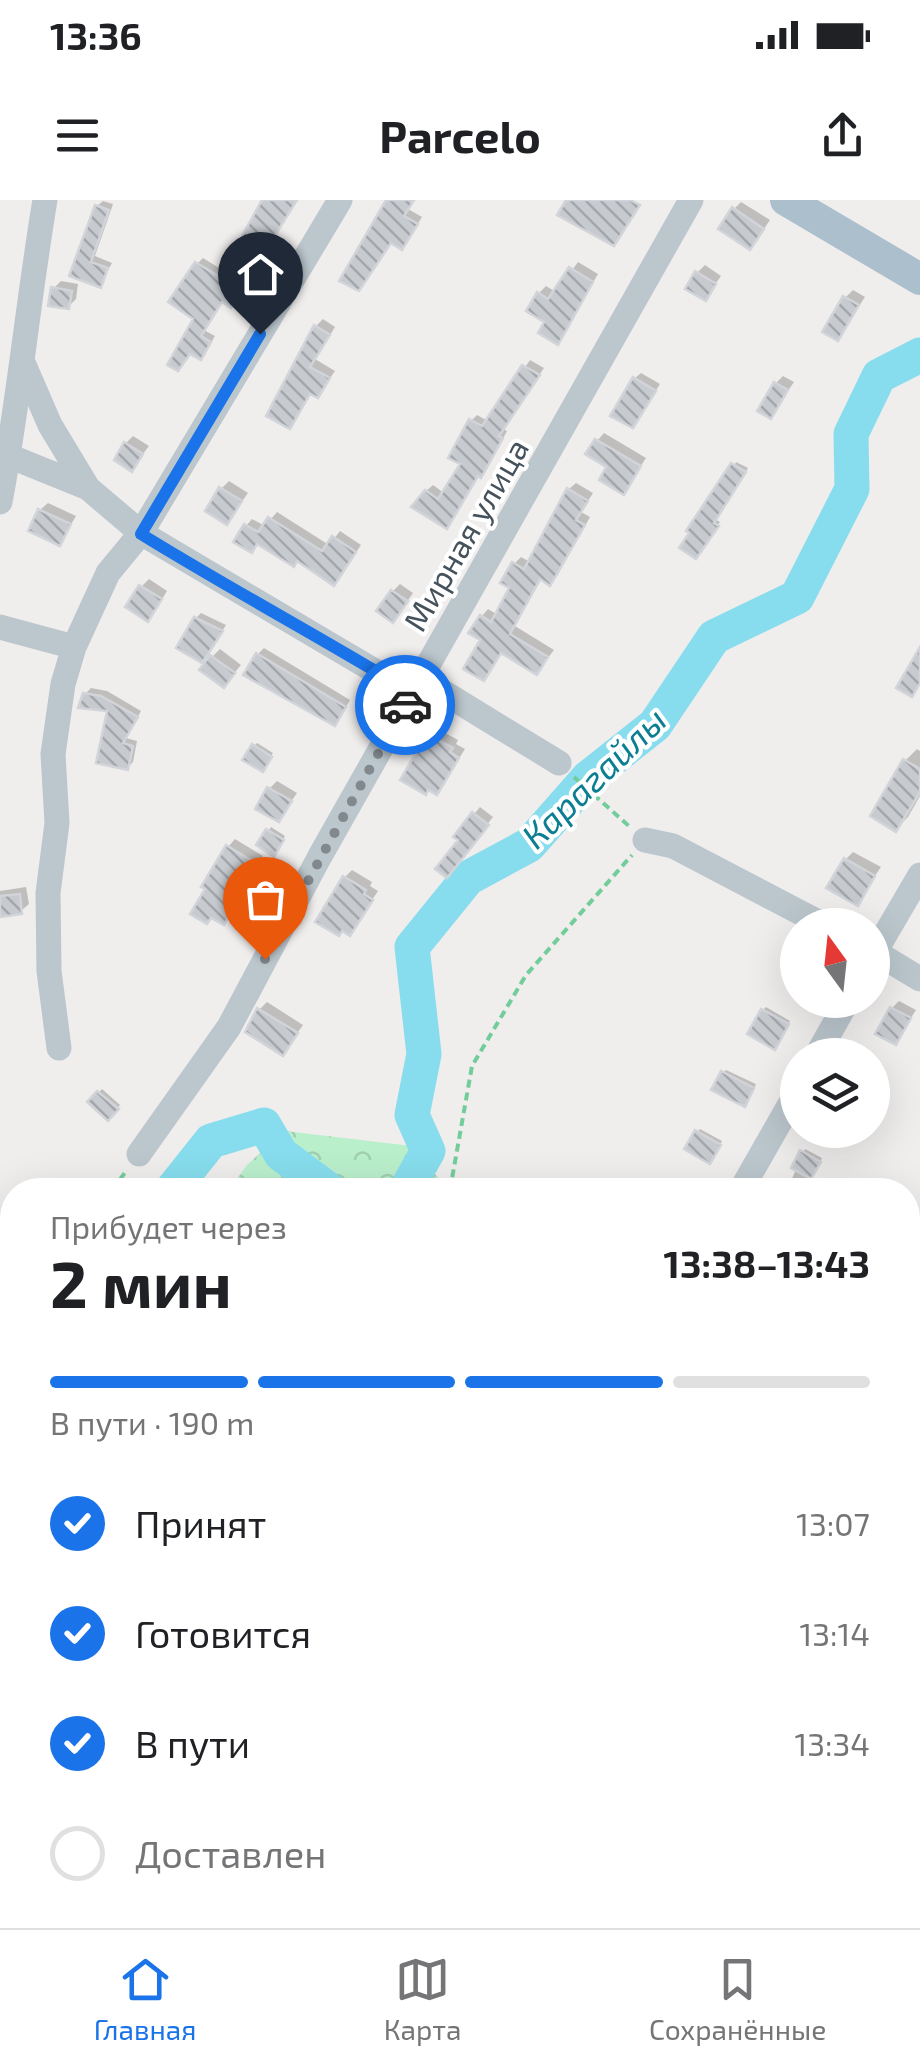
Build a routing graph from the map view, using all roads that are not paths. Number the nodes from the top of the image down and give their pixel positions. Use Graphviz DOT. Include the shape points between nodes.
graph roads {
  1 [pos="45,200"];
  2 [pos="340,200"];
  3 [pos="692,200"];
  4 [pos="786,200"];
  5 [pos="920,279"];
  6 [pos="24,365"];
  7 [pos="9,456"];
  8 [pos="88,488"];
  9 [pos="0,502"];
  10 [pos="141,534"];
  11 [pos="0,627"];
  12 [pos="74,647"];
  13 [pos="412,693"];
  14 [pos="559,763"];
  15 [pos="645,840"];
  16 [pos="920,875"];
  17 [pos="792,908"];
  18 [pos="890,926"];
  19 [pos="890,962"];
  20 [pos="920,979"];
  21 [pos="59,1048"];
  22 [pos="780,1122"];
  23 [pos="139,1154"];
  24 [pos="749,1178"];
  1 -- 6 [label="street"];
  2 -- 10 [label="street"];
  3 -- 13 [label="street, Мирная улица"];
  4 -- 5 [label="main road"];
  6 -- 7 [label="street"];
  6 -- 8 [label="street"];
  7 -- 8 [label="street"];
  7 -- 9 [label="street"];
  8 -- 10 [label="street"];
  10 -- 12 [label="street" via="108,573"];
  10 -- 13 [label="street"];
  11 -- 12 [label="street"];
  12 -- 21 [label="street" via="53,754 57,823 48,892 49,971"];
  13 -- 14 [label="street" via="438,689"];
  13 -- 23 [label="street, Мирная улица" via="229,1027"];
  15 -- 17 [label="street" via="673,846"];
  16 -- 18 [label="street"];
  19 -- 20 [label="street"];
  22 -- 24 [label="street"];
}
